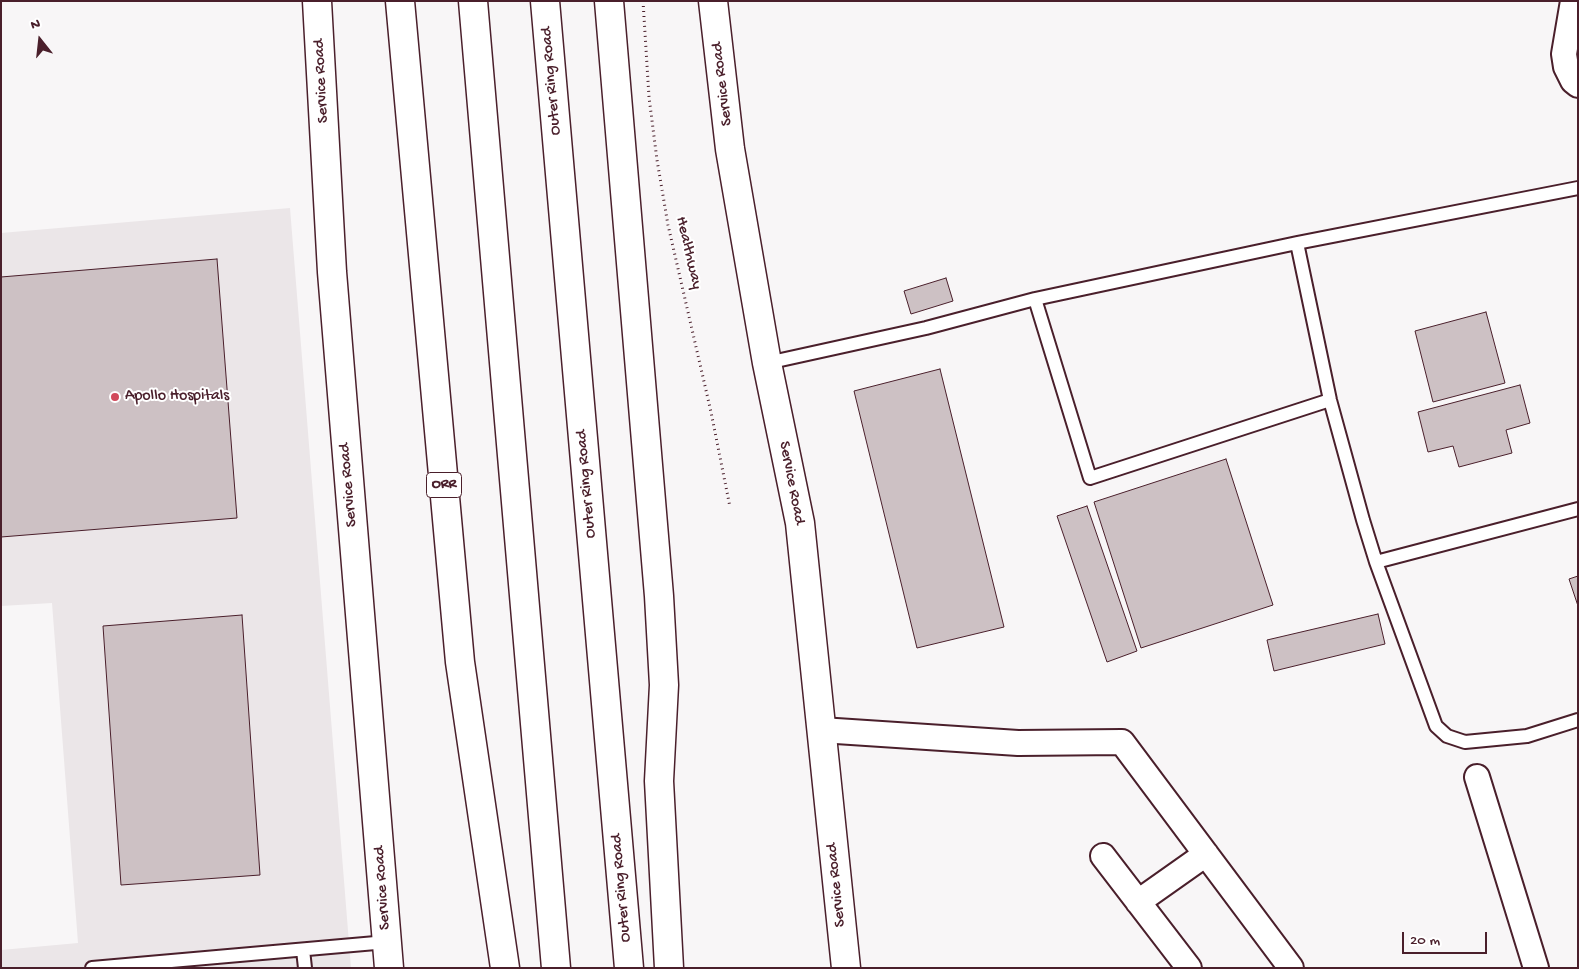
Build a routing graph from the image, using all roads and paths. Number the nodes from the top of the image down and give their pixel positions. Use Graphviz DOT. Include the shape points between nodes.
graph roads {
  1 [pos="318,1"];
  2 [pos="400,1"];
  3 [pos="473,1"];
  4 [pos="545,1"];
  5 [pos="609,1"];
  6 [pos="643,1"];
  7 [pos="713,1"];
  8 [pos="1573,1"];
  9 [pos="1578,85"];
  10 [pos="1578,188"];
  11 [pos="1297,243"];
  12 [pos="1035,299"];
  13 [pos="767,363"];
  14 [pos="1330,400"];
  15 [pos="730,507"];
  16 [pos="1578,509"];
  17 [pos="1376,562"];
  18 [pos="1578,720"];
  19 [pos="821,730"];
  20 [pos="1477,777"];
  21 [pos="1206,854"];
  22 [pos="1103,856"];
  23 [pos="1138,902"];
  24 [pos="303,950"];
  25 [pos="388,955"];
  26 [pos="92,968"];
  27 [pos="305,968"];
  28 [pos="505,968"];
  29 [pos="556,968"];
  30 [pos="629,968"];
  31 [pos="669,968"];
  32 [pos="846,968"];
  33 [pos="1188,968"];
  34 [pos="1291,968"];
  35 [pos="1536,968"];
  1 -- 25 [label="main road, Service Road" via="332,272"];
  2 -- 28 [label="main road, ORR" via="460,662"];
  3 -- 29 [label="main road"];
  4 -- 30 [label="main road, Outer Ring Road"];
  5 -- 31 [label="main road" via="660,616 664,685 659,781"];
  6 -- 15 [label="path, Healthway" via="649,97 668,225"];
  7 -- 13 [label="main road, Service Road" via="730,149"];
  8 -- 9 [label="street" via="1564,54 1566,67"];
  10 -- 11 [label="lane"];
  11 -- 12 [label="lane"];
  11 -- 14 [label="lane"];
  12 -- 13 [label="lane" via="926,328"];
  12 -- 14 [label="lane" via="1090,478"];
  13 -- 19 [label="main road, Service Road" via="800,523"];
  14 -- 17 [label="lane"];
  16 -- 17 [label="lane"];
  17 -- 18 [label="lane" via="1436,726 1447,736 1465,742 1527,736"];
  19 -- 21 [label="street" via="1018,743 1122,742"];
  19 -- 32 [label="main road, Service Road"];
  20 -- 35 [label="street"];
  21 -- 23 [label="street"];
  21 -- 34 [label="street"];
  22 -- 23 [label="street"];
  23 -- 33 [label="street"];
  24 -- 25 [label="lane"];
  24 -- 26 [label="lane"];
  24 -- 27 [label="lane"];
}
